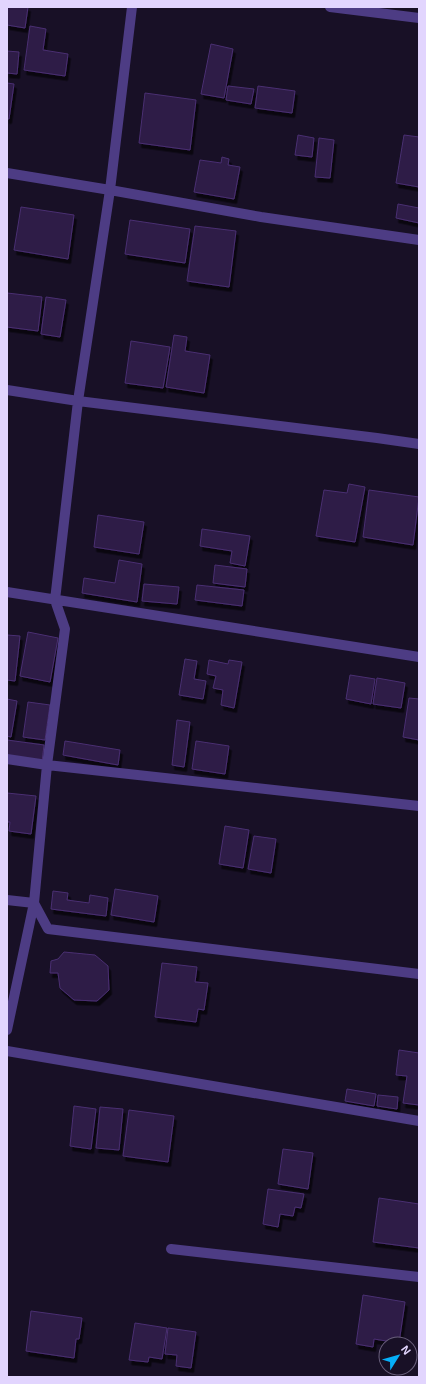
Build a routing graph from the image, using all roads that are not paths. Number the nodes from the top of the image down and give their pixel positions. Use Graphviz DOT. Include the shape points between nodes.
graph roads {
  1 [pos="132,7"];
  2 [pos="330,7"];
  3 [pos="419,18"];
  4 [pos="7,173"];
  5 [pos="110,190"];
  6 [pos="419,240"];
  7 [pos="7,390"];
  8 [pos="78,401"];
  9 [pos="419,444"];
  10 [pos="7,592"];
  11 [pos="55,600"];
  12 [pos="419,657"];
  13 [pos="7,759"];
  14 [pos="47,765"];
  15 [pos="419,806"];
  16 [pos="7,900"];
  17 [pos="34,903"];
  18 [pos="419,974"];
  19 [pos="7,1030"];
  20 [pos="7,1051"];
  21 [pos="419,1121"];
  22 [pos="171,1249"];
  23 [pos="419,1277"];
  1 -- 5 [label="street"];
  2 -- 3 [label="street"];
  4 -- 5 [label="street"];
  5 -- 6 [label="street" via="261,217"];
  5 -- 8 [label="street"];
  7 -- 8 [label="street"];
  8 -- 9 [label="street"];
  8 -- 11 [label="street"];
  10 -- 11 [label="street"];
  11 -- 12 [label="street"];
  11 -- 14 [label="street" via="65,629"];
  13 -- 14 [label="street"];
  14 -- 15 [label="street"];
  14 -- 17 [label="street"];
  16 -- 17 [label="street"];
  17 -- 18 [label="street" via="48,929"];
  17 -- 19 [label="street"];
  20 -- 21 [label="street"];
  22 -- 23 [label="street"];
}
